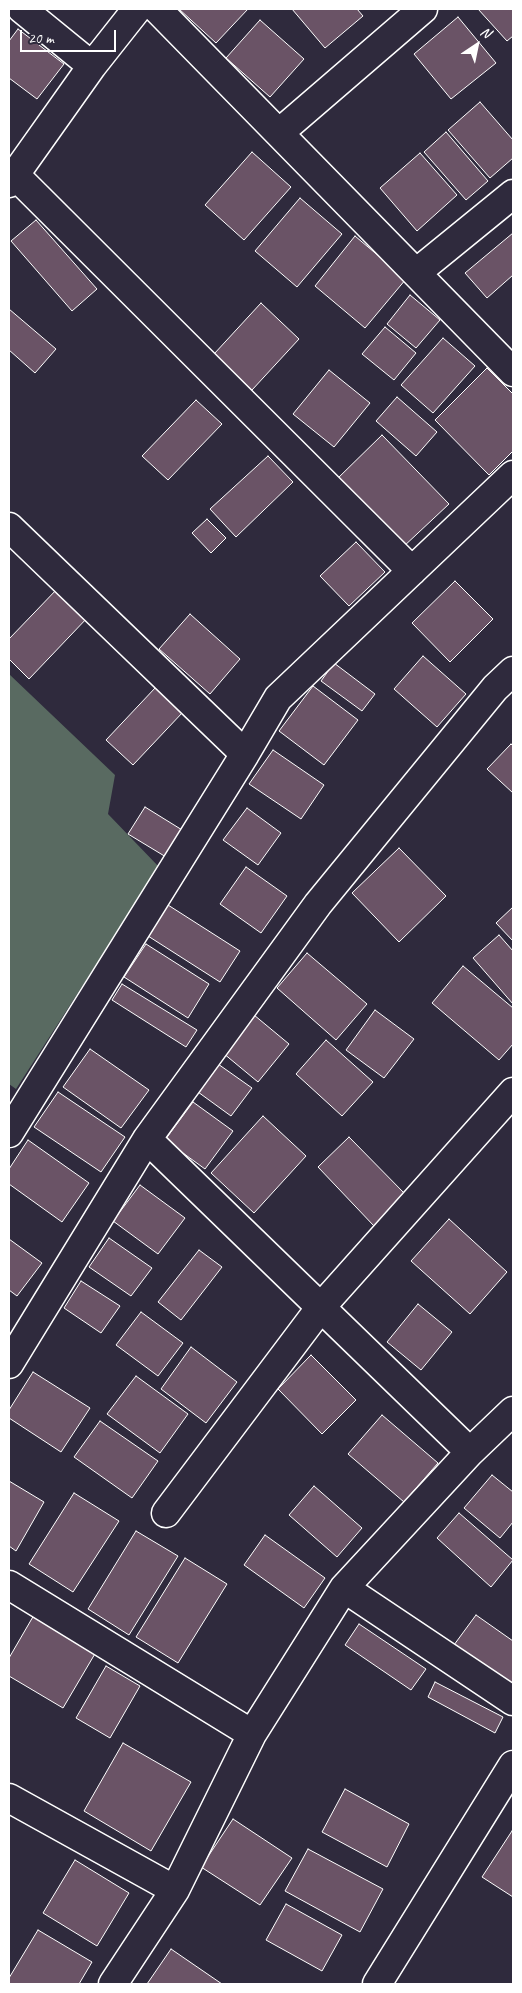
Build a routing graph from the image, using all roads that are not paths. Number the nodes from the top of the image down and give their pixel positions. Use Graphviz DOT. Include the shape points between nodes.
graph roads {
  1 [pos="22,9"];
  2 [pos="137,9"];
  3 [pos="158,9"];
  4 [pos="423,9"];
  5 [pos="92,66"];
  6 [pos="279,133"];
  7 [pos="12,179"];
  8 [pos="513,194"];
  9 [pos="416,273"];
  10 [pos="513,372"];
  11 [pos="513,475"];
  12 [pos="9,527"];
  13 [pos="412,570"];
  14 [pos="513,671"];
  15 [pos="245,754"];
  16 [pos="513,1092"];
  17 [pos="9,1133"];
  18 [pos="146,1139"];
  19 [pos="322,1307"];
  20 [pos="9,1364"];
  21 [pos="513,1412"];
  22 [pos="470,1452"];
  23 [pos="166,1513"];
  24 [pos="9,1585"];
  25 [pos="344,1588"];
  26 [pos="513,1701"];
  27 [pos="252,1734"];
  28 [pos="513,1765"];
  29 [pos="9,1798"];
  30 [pos="175,1890"];
  31 [pos="113,1984"];
  32 [pos="376,1984"];
  1 -- 5 [label="street"];
  2 -- 5 [label="street"];
  3 -- 6 [label="street"];
  4 -- 6 [label="street"];
  5 -- 7 [label="street"];
  6 -- 9 [label="street"];
  7 -- 13 [label="street"];
  8 -- 9 [label="street"];
  9 -- 10 [label="street"];
  11 -- 13 [label="street"];
  12 -- 15 [label="street"];
  13 -- 15 [label="street" via="278,698"];
  14 -- 18 [label="street" via="495,688 318,904"];
  15 -- 17 [label="street"];
  16 -- 19 [label="street"];
  18 -- 19 [label="street"];
  18 -- 20 [label="street"];
  19 -- 22 [label="street"];
  19 -- 23 [label="street"];
  21 -- 22 [label="street"];
  22 -- 25 [label="street"];
  24 -- 27 [label="street"];
  25 -- 26 [label="street"];
  25 -- 27 [label="street"];
  27 -- 30 [label="street"];
  28 -- 32 [label="street"];
  29 -- 30 [label="street"];
  30 -- 31 [label="street"];
}
